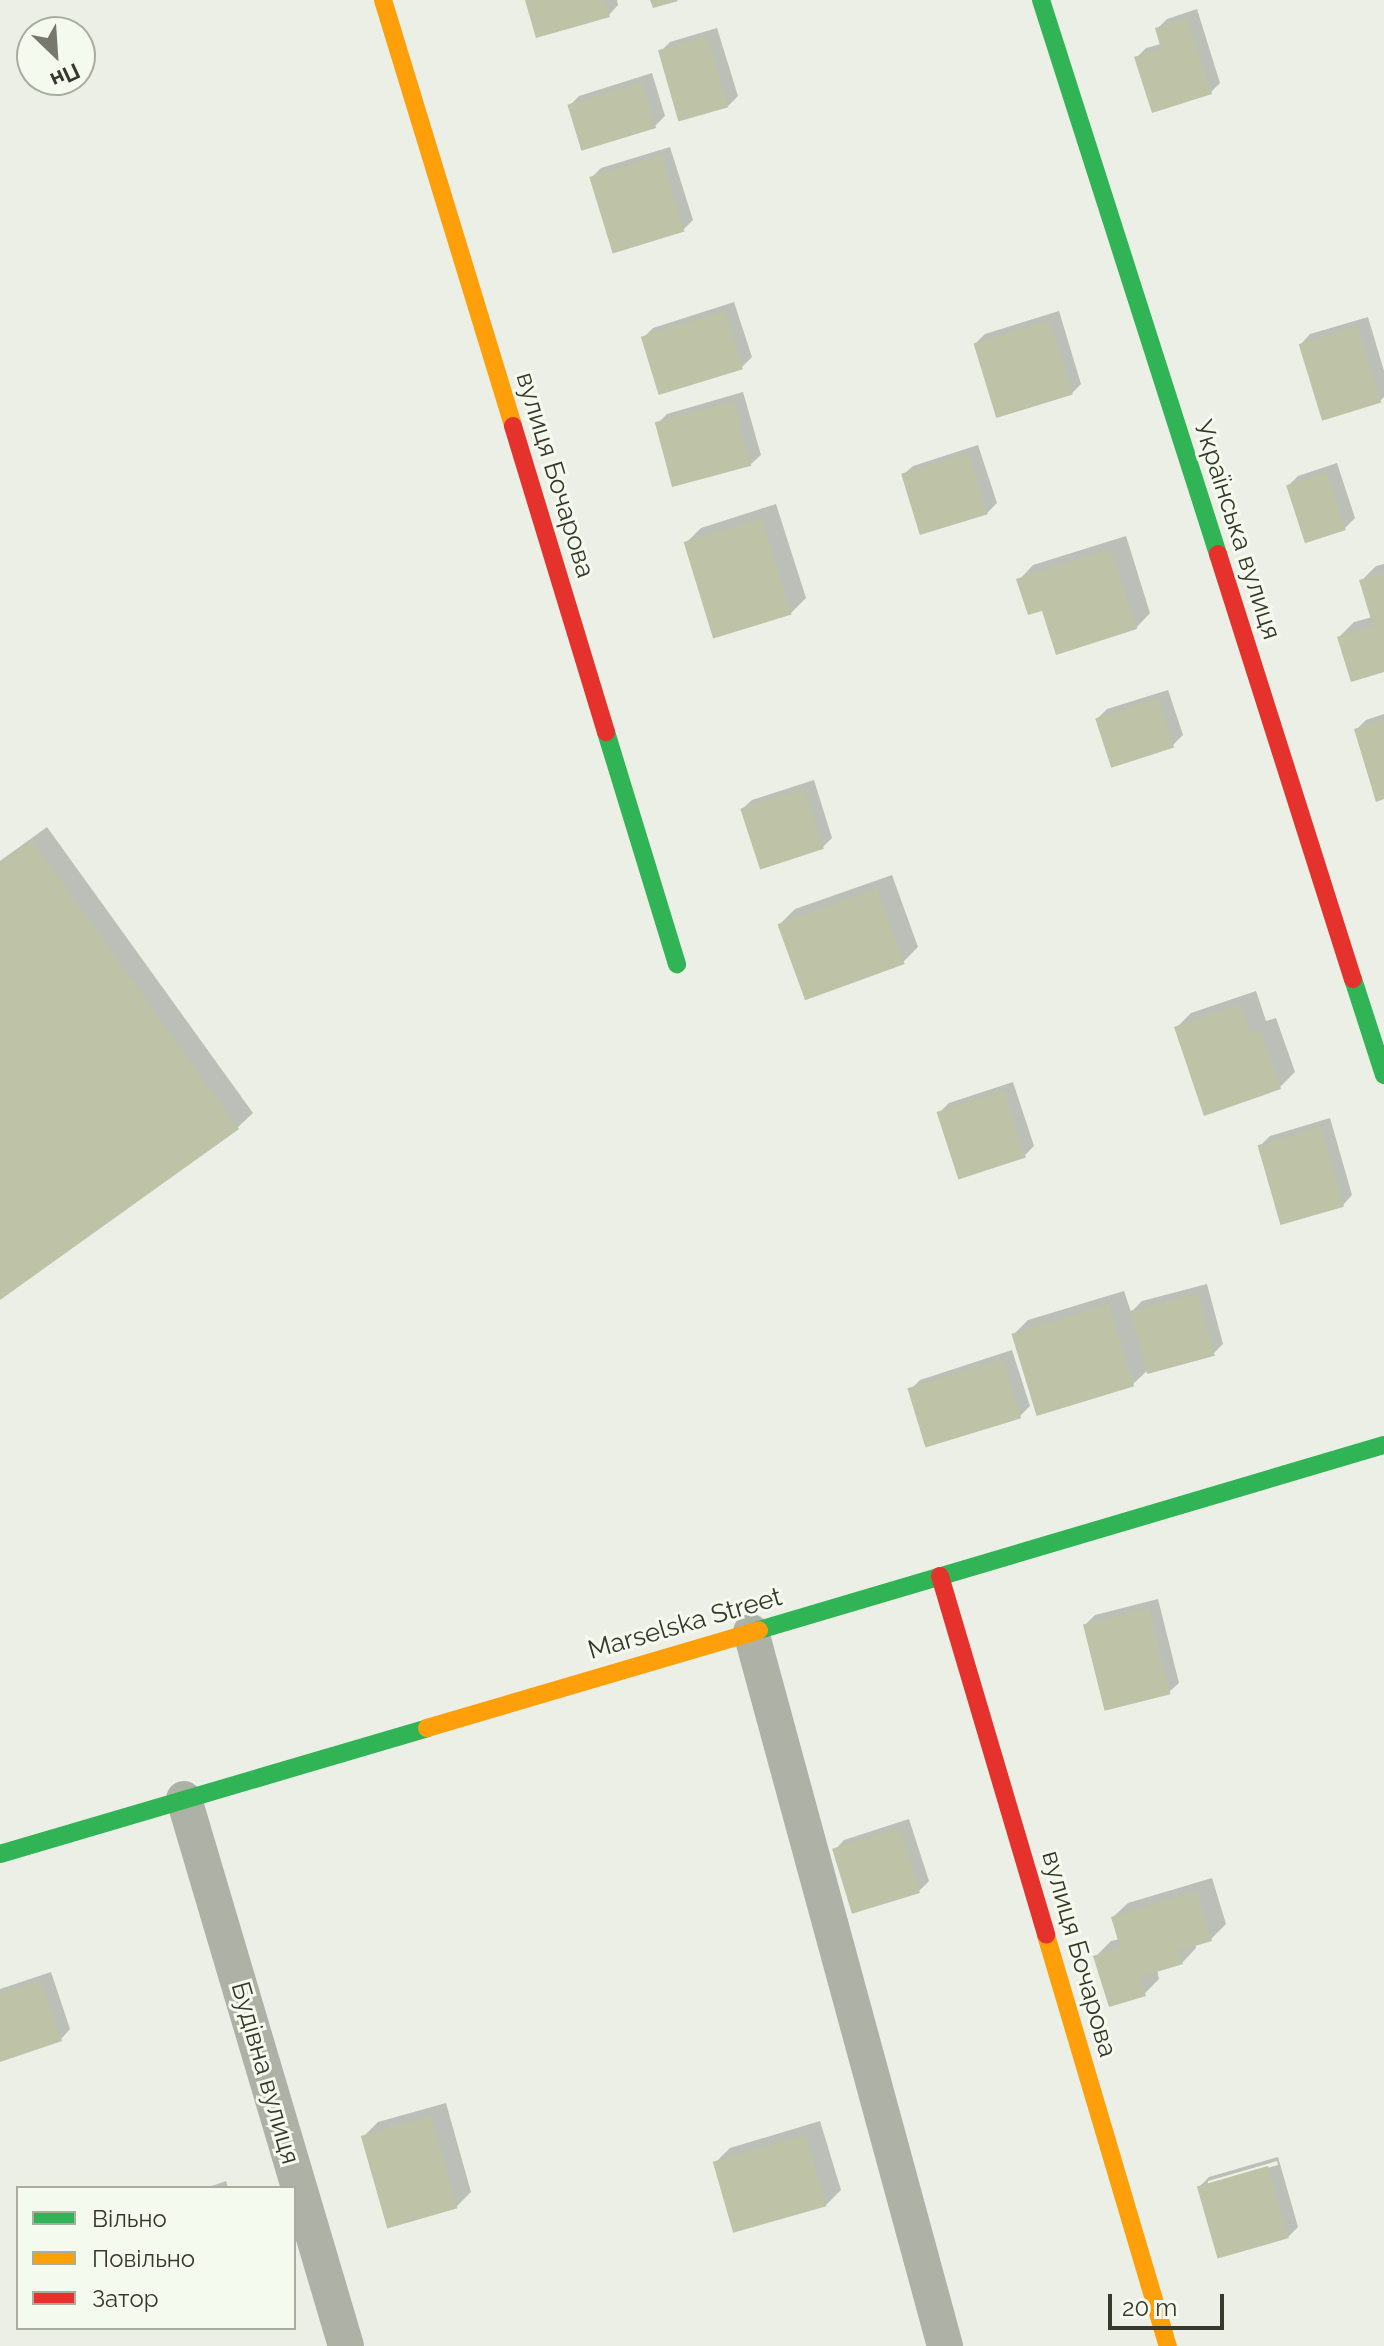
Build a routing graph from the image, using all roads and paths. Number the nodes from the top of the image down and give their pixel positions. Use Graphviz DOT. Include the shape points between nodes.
graph roads {
  1 [pos="383,0"];
  2 [pos="1041,0"];
  3 [pos="677,964"];
  4 [pos="1384,1075"];
  5 [pos="1384,1445"];
  6 [pos="940,1576"];
  7 [pos="751,1632"];
  8 [pos="184,1799"];
  9 [pos="0,1854"];
  10 [pos="346,2346"];
  11 [pos="945,2346"];
  12 [pos="1168,2346"];
  1 -- 3 [label="street, вулиця Бочарова"];
  2 -- 4 [label="street, Українська вулиця"];
  5 -- 6 [label="street, Marselska Street"];
  6 -- 7 [label="street, Marselska Street"];
  6 -- 12 [label="street, вулиця Бочарова"];
  7 -- 8 [label="street, Marselska Street"];
  7 -- 11 [label="street"];
  8 -- 9 [label="street, Marselska Street"];
  8 -- 10 [label="street, Будівна вулиця"];
}
